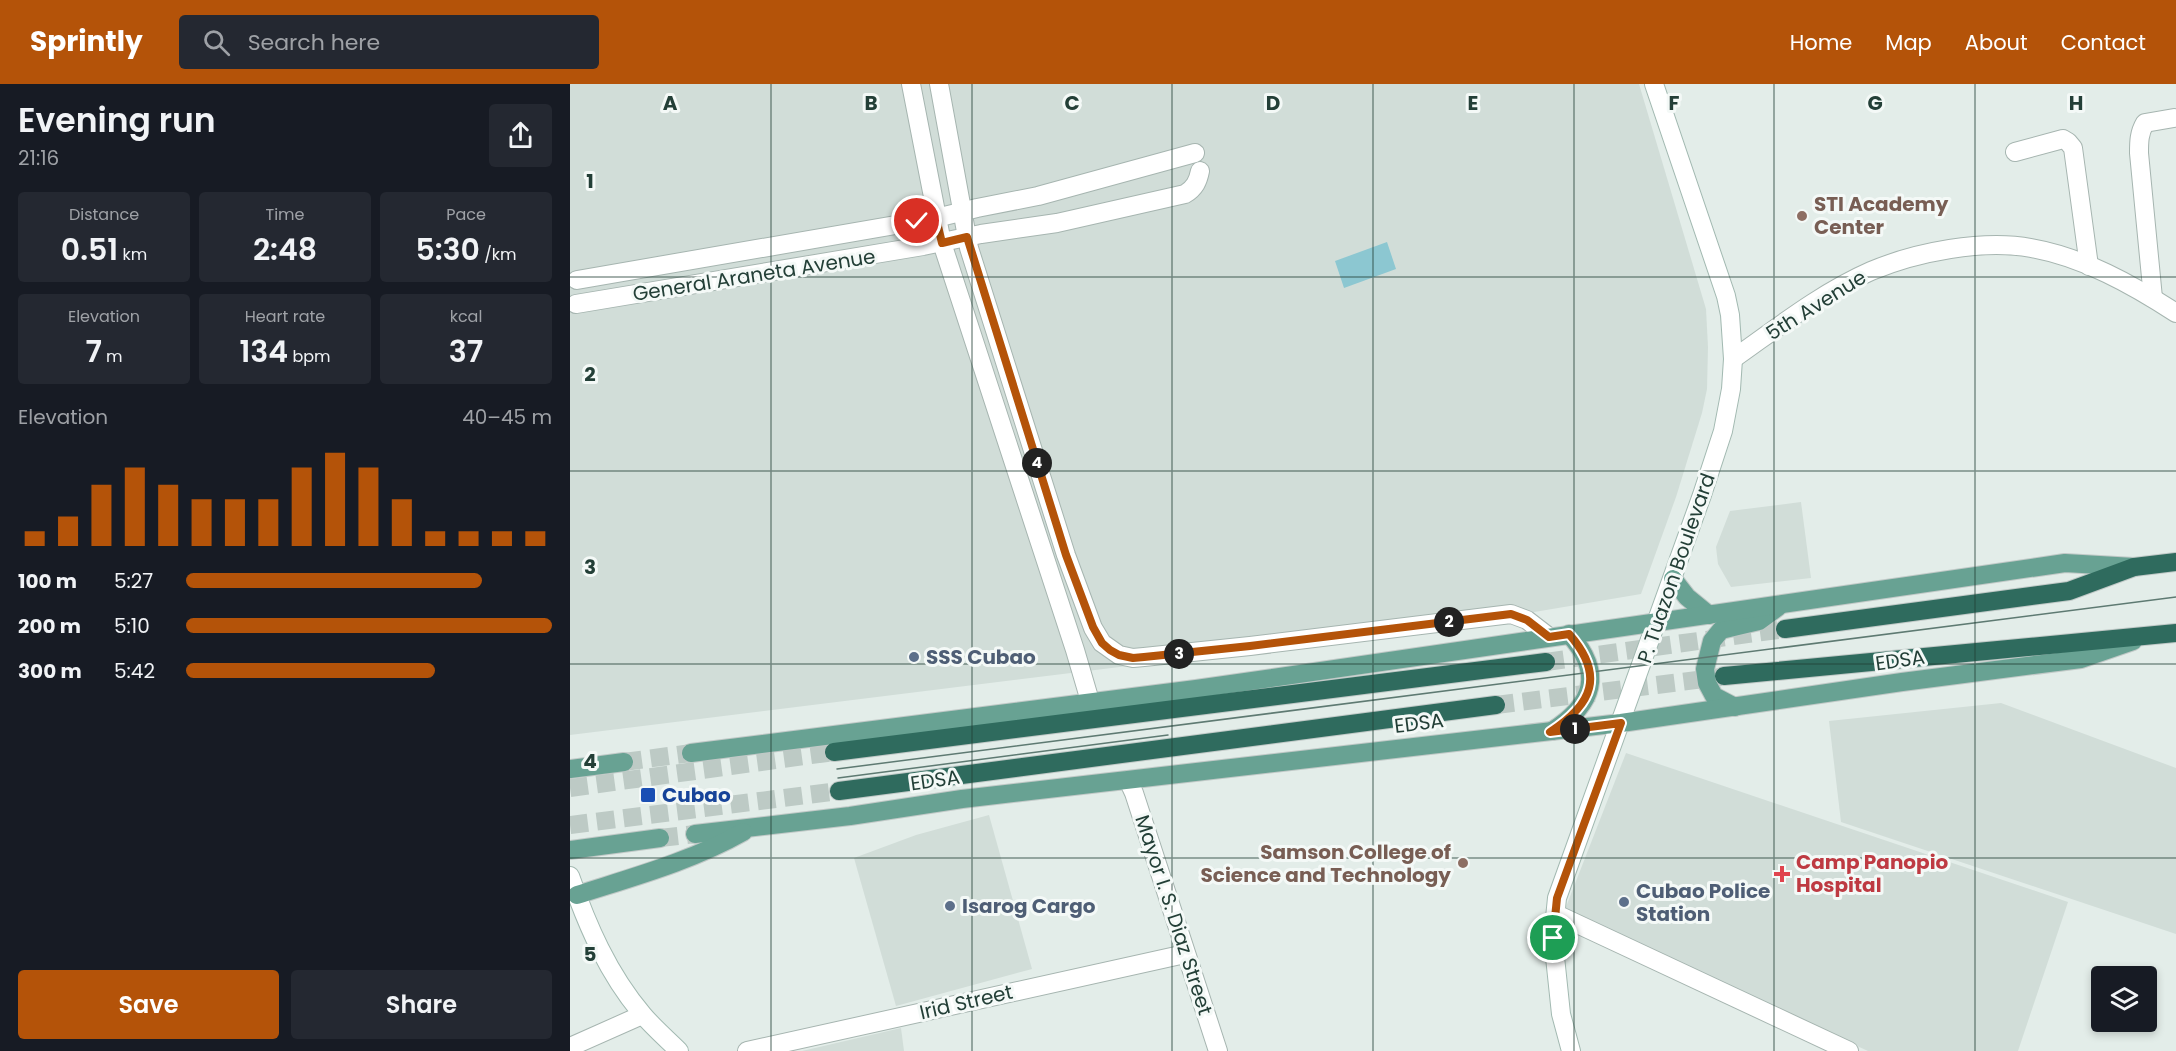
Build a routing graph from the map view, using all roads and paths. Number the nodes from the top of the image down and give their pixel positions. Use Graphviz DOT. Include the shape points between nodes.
graph roads {
  1 [pos="911,84"];
  2 [pos="939,84"];
  3 [pos="1654,84"];
  4 [pos="2174,118"];
  5 [pos="2014,152"];
  6 [pos="962,211"];
  7 [pos="936,218"];
  8 [pos="967,237"];
  9 [pos="942,243"];
  10 [pos="2089,266"];
  11 [pos="577,280"];
  12 [pos="2153,298"];
  13 [pos="576,304"];
  14 [pos="2176,313"];
  15 [pos="1733,359"];
  16 [pos="2176,562"];
  17 [pos="2134,567"];
  18 [pos="1674,579"];
  19 [pos="1782,604"];
  20 [pos="1709,615"];
  21 [pos="1658,621"];
  22 [pos="1785,629"];
  23 [pos="2176,633"];
  24 [pos="1569,634"];
  25 [pos="1549,637"];
  26 [pos="2144,637"];
  27 [pos="1546,662"];
  28 [pos="1724,676"];
  29 [pos="1090,701"];
  30 [pos="1496,705"];
  31 [pos="1735,706"];
  32 [pos="1621,723"];
  33 [pos="1550,732"];
  34 [pos="834,752"];
  35 [pos="691,753"];
  36 [pos="624,762"];
  37 [pos="570,769"];
  38 [pos="1128,780"];
  39 [pos="840,791"];
  40 [pos="750,828"];
  41 [pos="695,834"];
  42 [pos="660,838"];
  43 [pos="570,850"];
  44 [pos="570,876"];
  45 [pos="573,896"];
  46 [pos="1556,914"];
  47 [pos="1185,954"];
  48 [pos="642,1015"];
  49 [pos="570,1047"];
  50 [pos="679,1051"];
  51 [pos="747,1051"];
  52 [pos="1218,1051"];
  53 [pos="1571,1051"];
  54 [pos="1849,1051"];
  1 -- 7 [label="street"];
  2 -- 6 [label="street"];
  3 -- 15 [label="street, P. Tuazon Boulevard" via="1726,296"];
  4 -- 12 [label="street" via="2145,123 2139,139"];
  5 -- 10 [label="street" via="2063,139 2073,148"];
  6 -- 7 [label="street, General Araneta Avenue"];
  6 -- 8 [label="street"];
  6 -- 8 [label="street, General Araneta Avenue" via="1198,162 1197,182 1185,194 1057,223"];
  7 -- 9 [label="street"];
  7 -- 11 [label="street, General Araneta Avenue"];
  8 -- 9 [label="street, General Araneta Avenue"];
  8 -- 25 [label="street" via="1066,555 1096,634 1110,650 1133,658 1511,614 1527,620"];
  9 -- 13 [label="street, General Araneta Avenue"];
  9 -- 29 [label="street"];
  10 -- 12 [label="street, 5th Avenue"];
  10 -- 15 [label="street, 5th Avenue" via="2031,248 2012,247 1954,248 1902,260 1870,272 1811,304"];
  12 -- 14 [label="street, 5th Avenue"];
  15 -- 18 [label="street, P. Tuazon Boulevard" via="1723,431"];
  16 -- 17 [label="highway"];
  17 -- 19 [label="main road" via="2065,563"];
  17 -- 22 [label="highway" via="2069,591"];
  18 -- 20 [label="main road" via="1687,597"];
  18 -- 21 [label="street, P. Tuazon Boulevard"];
  19 -- 20 [label="main road"];
  19 -- 31 [label="main road" via="1759,621 1721,630 1712,640 1705,669 1707,683 1714,696"];
  20 -- 21 [label="main road"];
  21 -- 24 [label="main road"];
  21 -- 32 [label="street, P. Tuazon Boulevard"];
  23 -- 26 [label="highway, EDSA"];
  24 -- 25 [label="main road"];
  24 -- 33 [label="main road" via="1588,664 1588,690 1576,714"];
  25 -- 29 [label="main road"];
  26 -- 28 [label="highway, EDSA"];
  26 -- 31 [label="main road, EDSA" via="2081,659"];
  27 -- 34 [label="highway, EDSA"];
  29 -- 35 [label="main road"];
  30 -- 39 [label="highway, EDSA"];
  31 -- 32 [label="main road, EDSA"];
  32 -- 33 [label="main road, EDSA"];
  32 -- 46 [label="street, P. Tuazon Boulevard" via="1557,898"];
  33 -- 38 [label="main road, EDSA"];
  36 -- 37 [label="main road"];
  38 -- 40 [label="main road, EDSA"];
  38 -- 47 [label="street, Mayor I. S. Diaz Street"];
  40 -- 41 [label="main road, EDSA"];
  40 -- 45 [label="main road" via="708,850"];
  42 -- 43 [label="main road"];
  44 -- 45 [label="street"];
  45 -- 48 [label="street" via="614,976"];
  46 -- 53 [label="street, P. Tuazon Boulevard" via="1553,938 1561,1014"];
  46 -- 54 [label="street"];
  47 -- 51 [label="street, Irid Street"];
  47 -- 52 [label="street, Mayor I. S. Diaz Street"];
  48 -- 49 [label="street"];
  48 -- 50 [label="street"];
}
